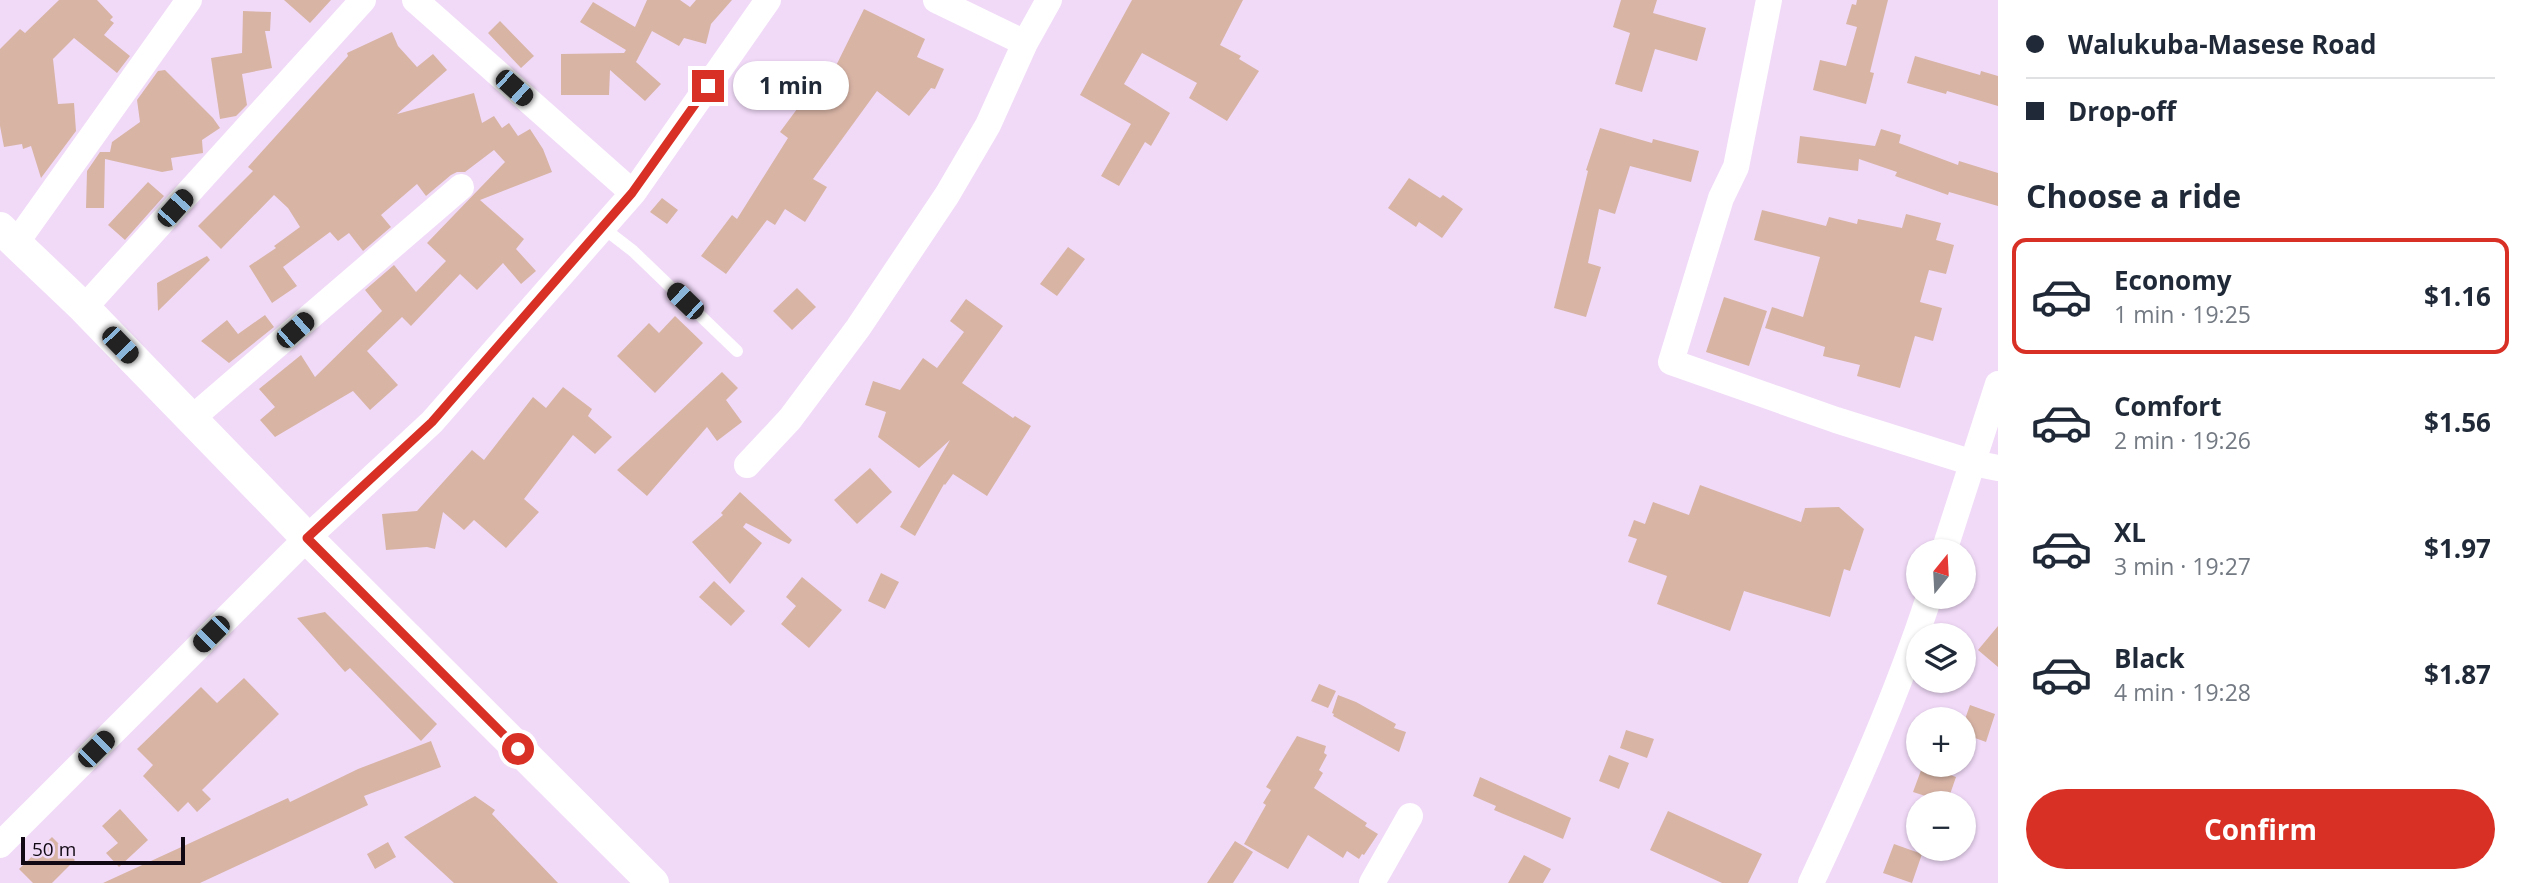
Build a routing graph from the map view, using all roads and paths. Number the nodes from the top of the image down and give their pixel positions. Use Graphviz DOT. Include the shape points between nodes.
graph roads {
  1 [pos="190,0"];
  2 [pos="363,0"];
  3 [pos="415,0"];
  4 [pos="768,0"];
  5 [pos="936,0"];
  6 [pos="1049,0"];
  7 [pos="1769,0"];
  8 [pos="1025,43"];
  9 [pos="461,187"];
  10 [pos="632,193"];
  11 [pos="602,228"];
  12 [pos="8,235"];
  13 [pos="84,308"];
  14 [pos="737,351"];
  15 [pos="1998,384"];
  16 [pos="191,419"];
  17 [pos="747,464"];
  18 [pos="1985,466"];
  19 [pos="307,538"];
  20 [pos="1950,539"];
  21 [pos="1925,609"];
  22 [pos="1410,816"];
  23 [pos="0,845"];
  24 [pos="653,883"];
  25 [pos="1372,883"];
  26 [pos="1811,883"];
  1 -- 12 [label="street"];
  2 -- 13 [label="street"];
  3 -- 10 [label="street"];
  4 -- 10 [label="street"];
  5 -- 8 [label="street"];
  6 -- 8 [label="street"];
  7 -- 18 [label="street" via="1736,167 1721,198 1671,362"];
  8 -- 17 [label="street" via="988,125 947,195 850,339 790,419"];
  9 -- 16 [label="street"];
  10 -- 11 [label="street"];
  11 -- 14 [label="lane" via="634,251"];
  11 -- 19 [label="street" via="432,422"];
  12 -- 13 [label="street"];
  13 -- 16 [label="street"];
  15 -- 18 [label="street"];
  16 -- 19 [label="street"];
  18 -- 20 [label="street"];
  19 -- 23 [label="street"];
  19 -- 24 [label="street"];
  21 -- 26 [label="street" via="1909,659"];
  22 -- 25 [label="street"];
}
